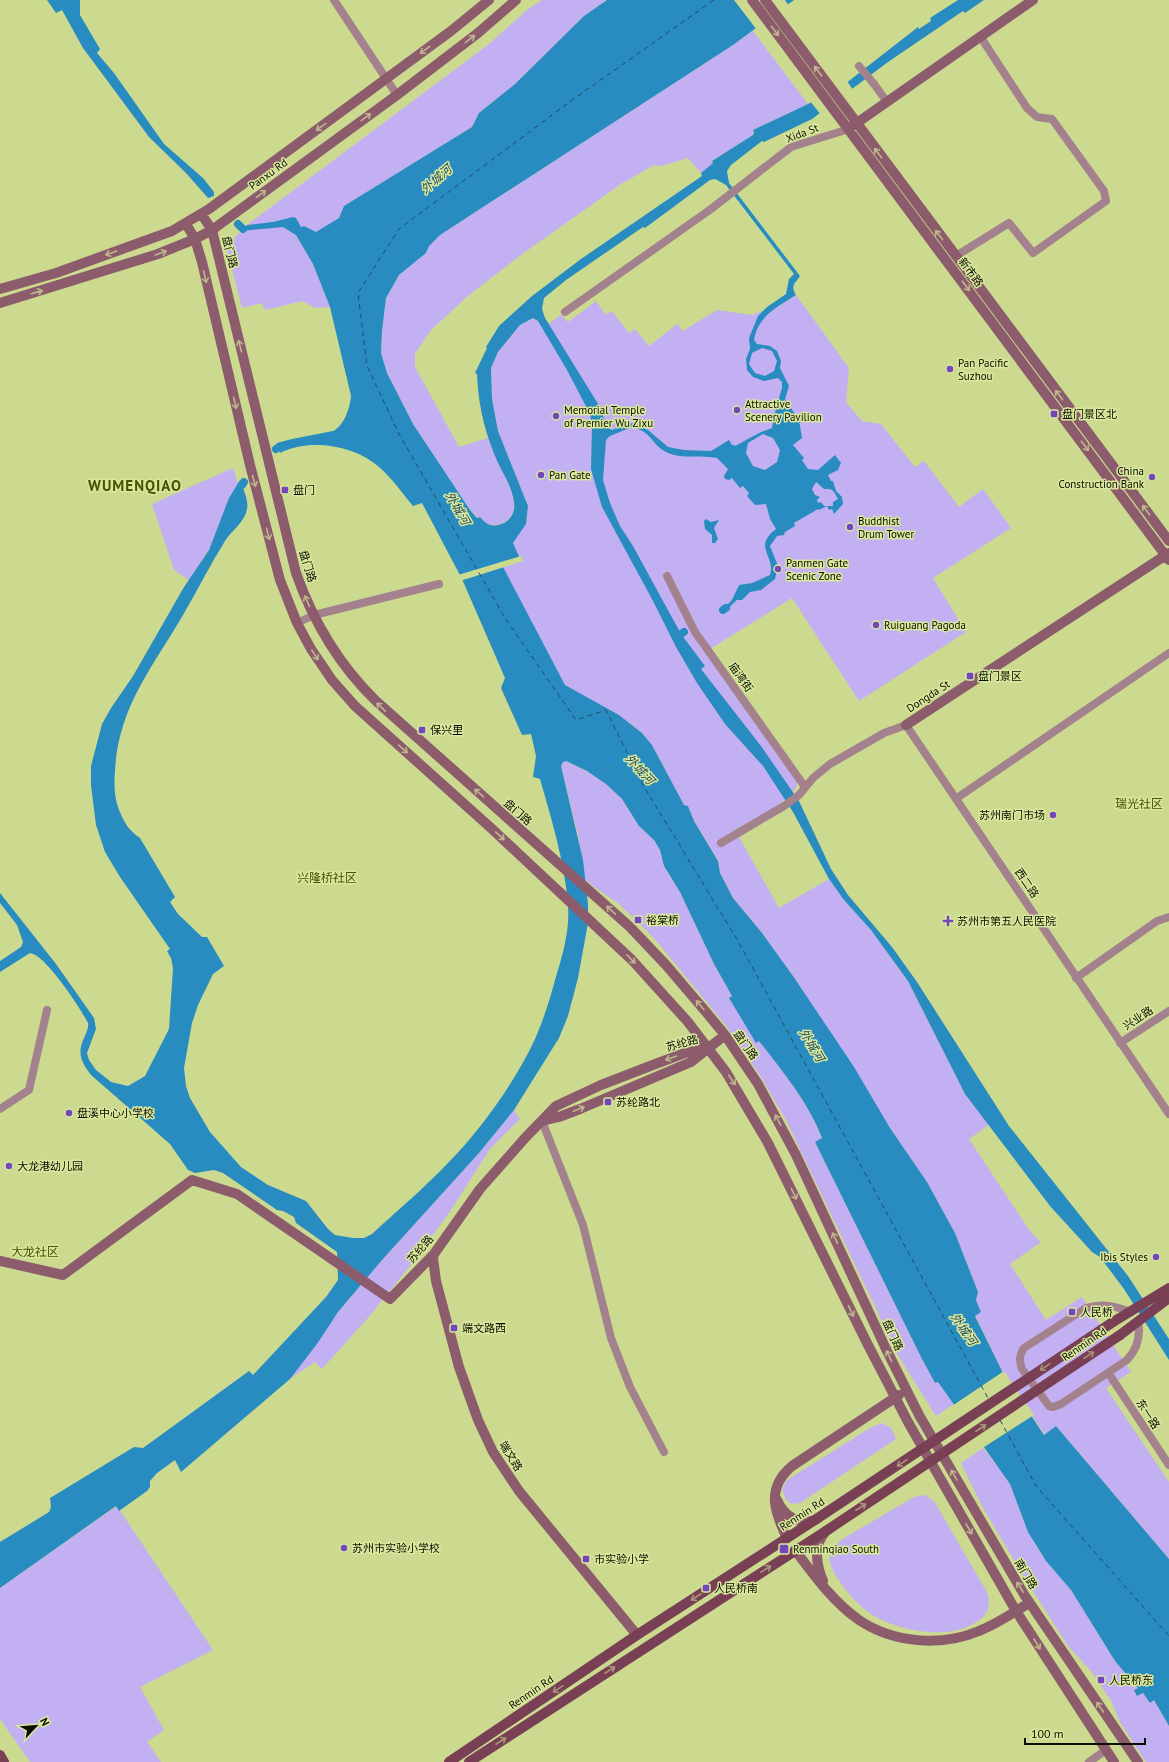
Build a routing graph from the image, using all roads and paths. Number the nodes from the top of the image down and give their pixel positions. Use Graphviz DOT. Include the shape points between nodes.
graph roads {
  1 [pos="334,0"];
  2 [pos="489,0"];
  3 [pos="516,0"];
  4 [pos="752,0"];
  5 [pos="765,0"];
  6 [pos="1033,0"];
  7 [pos="980,36"];
  8 [pos="859,66"];
  9 [pos="386,79"];
  10 [pos="397,95"];
  11 [pos="887,102"];
  12 [pos="837,105"];
  13 [pos="853,126"];
  14 [pos="202,215"];
  15 [pos="186,224"];
  16 [pos="212,230"];
  17 [pos="195,239"];
  18 [pos="956,256"];
  19 [pos="0,289"];
  20 [pos="0,303"];
  21 [pos="565,312"];
  22 [pos="1169,541"];
  23 [pos="1168,556"];
  24 [pos="667,576"];
  25 [pos="439,584"];
  26 [pos="314,615"];
  27 [pos="297,623"];
  28 [pos="1169,653"];
  29 [pos="906,725"];
  30 [pos="805,787"];
  31 [pos="957,798"];
  32 [pos="721,842"];
  33 [pos="1169,917"];
  34 [pos="1076,978"];
  35 [pos="47,1010"];
  36 [pos="1169,1011"];
  37 [pos="725,1035"];
  38 [pos="1120,1043"];
  39 [pos="709,1048"];
  40 [pos="0,1109"];
  41 [pos="1169,1114"];
  42 [pos="542,1121"];
  43 [pos="434,1254"];
  44 [pos="0,1261"];
  45 [pos="1169,1288"];
  46 [pos="1169,1298"];
  47 [pos="1152,1305"];
  48 [pos="1131,1312"];
  49 [pos="1138,1321"];
  50 [pos="1109,1374"];
  51 [pos="906,1391"];
  52 [pos="895,1398"];
  53 [pos="664,1452"];
  54 [pos="1169,1465"];
  55 [pos="775,1492"];
  56 [pos="818,1518"];
  57 [pos="829,1529"];
  58 [pos="787,1538"];
  59 [pos="795,1550"];
  60 [pos="828,1592"];
  61 [pos="1029,1603"];
  62 [pos="1016,1611"];
  63 [pos="637,1635"];
  64 [pos="1106,1750"];
  65 [pos="0,1755"];
  66 [pos="4,1762"];
  67 [pos="449,1762"];
  68 [pos="469,1762"];
  69 [pos="1089,1762"];
  70 [pos="1114,1762"];
  71 [pos="1138,1762"];
  1 -- 9 [label="street"];
  2 -- 9 [label="main road, Panxu Rd, one-way"];
  10 -- 3 [label="main road, Panxu Rd, one-way" via="478,33"];
  4 -- 12 [label="main road, 新市路, one-way"];
  12 -- 5 [label="main road, 新市路, one-way"];
  6 -- 7 [label="main road, Xida St"];
  7 -- 11 [label="main road, Xida St"];
  7 -- 18 [label="street" via="1027,108 1037,117 1052,119 1104,191 1106,201 1033,253 1009,223"];
  8 -- 11 [label="street, bridge"];
  9 -- 10 [label="street"];
  9 -- 14 [label="main road, Panxu Rd, one-way"];
  16 -- 10 [label="main road, Panxu Rd, one-way"];
  11 -- 13 [label="main road, Xida St"];
  12 -- 13 [label="main road, 新市路"];
  18 -- 13 [label="main road, 新市路, one-way"];
  13 -- 21 [label="street, Xida St" via="791,147 742,186"];
  13 -- 23 [label="main road, 新市路, one-way"];
  14 -- 15 [label="main road, Panxu Rd"];
  14 -- 16 [label="main road, 盘门路"];
  15 -- 17 [label="main road"];
  15 -- 19 [label="main road, Panxu Rd, one-way" via="172,232 56,273"];
  16 -- 17 [label="main road, Panxu Rd"];
  26 -- 16 [label="main road, 盘门路, one-way" via="294,565"];
  20 -- 17 [label="main road, Panxu Rd, one-way" via="158,254"];
  17 -- 27 [label="main road, one-way" via="250,465 279,574"];
  22 -- 18 [label="main road, 新市路, one-way"];
  23 -- 29 [label="main road, Dongda St"];
  24 -- 30 [label="street, 庙湾街" via="695,632"];
  25 -- 26 [label="street"];
  26 -- 27 [label="street"];
  37 -- 26 [label="main road, 盘门路, one-way" via="666,965 596,896 368,694 339,659"];
  27 -- 39 [label="main road, one-way" via="326,672 355,706 604,932 646,974"];
  28 -- 31 [label="street"];
  29 -- 30 [label="street, Dongda St" via="884,733 830,764"];
  29 -- 31 [label="street, 西二路"];
  30 -- 32 [label="street, Dongda St" via="784,806"];
  31 -- 34 [label="street, 西二路"];
  33 -- 34 [label="street" via="1157,921"];
  34 -- 38 [label="street, 西二路"];
  35 -- 40 [label="street" via="28,1090"];
  36 -- 38 [label="street, 兴业路"];
  37 -- 39 [label="main road"];
  51 -- 37 [label="main road, 盘门路, one-way" via="783,1130"];
  38 -- 41 [label="street, 西二路"];
  42 -- 39 [label="main road, 苏纶路, one-way" via="580,1109 691,1062"];
  39 -- 42 [label="main road, 苏纶路, one-way" via="685,1053 601,1085 556,1106"];
  39 -- 52 [label="main road, one-way" via="740,1093 768,1143"];
  42 -- 43 [label="main road, 苏纶路" via="480,1189"];
  42 -- 53 [label="street" via="583,1225 611,1338 630,1387"];
  43 -- 44 [label="main road, 苏纶路" via="390,1299 237,1194 192,1180 62,1276"];
  43 -- 63 [label="main road, 端文路" via="436,1281 459,1367 478,1420 494,1452 519,1491"];
  45 -- 47 [label="main road, Renmin Rd"];
  46 -- 47 [label="main road, Renmin Rd"];
  47 -- 48 [label="main road, Renmin Rd"];
  47 -- 49 [label="main road, Renmin Rd"];
  48 -- 50 [label="street" via="1106,1304 1096,1304 1024,1348 1020,1354 1022,1369 1049,1406 1053,1407"];
  48 -- 56 [label="main road, Renmin Rd, one-way, bridge"];
  49 -- 50 [label="street" via="1140,1331 1133,1353"];
  57 -- 49 [label="main road, Renmin Rd, one-way, bridge"];
  50 -- 54 [label="street, 东一路"];
  51 -- 52 [label="main road"];
  61 -- 51 [label="main road, 南门路, one-way"];
  52 -- 55 [label="main road" via="792,1466 780,1478"];
  52 -- 62 [label="main road, one-way"];
  55 -- 56 [label="main road" via="783,1510 794,1520 806,1522"];
  55 -- 58 [label="main road" via="778,1518"];
  56 -- 58 [label="main road, Renmin Rd"];
  57 -- 59 [label="main road, Renmin Rd"];
  57 -- 60 [label="main road" via="820,1539 816,1553 820,1573"];
  58 -- 63 [label="main road, Renmin Rd, one-way"];
  59 -- 60 [label="main road"];
  68 -- 59 [label="main road, Renmin Rd, one-way"];
  60 -- 62 [label="main road" via="859,1620 873,1628 918,1640 946,1639 974,1633"];
  61 -- 62 [label="main road"];
  71 -- 61 [label="main road, 南门路, one-way"];
  62 -- 64 [label="main road, one-way"];
  63 -- 67 [label="main road, Renmin Rd, one-way"];
  64 -- 69 [label="street"];
  64 -- 70 [label="main road"];
  65 -- 66 [label="main road"];
}
